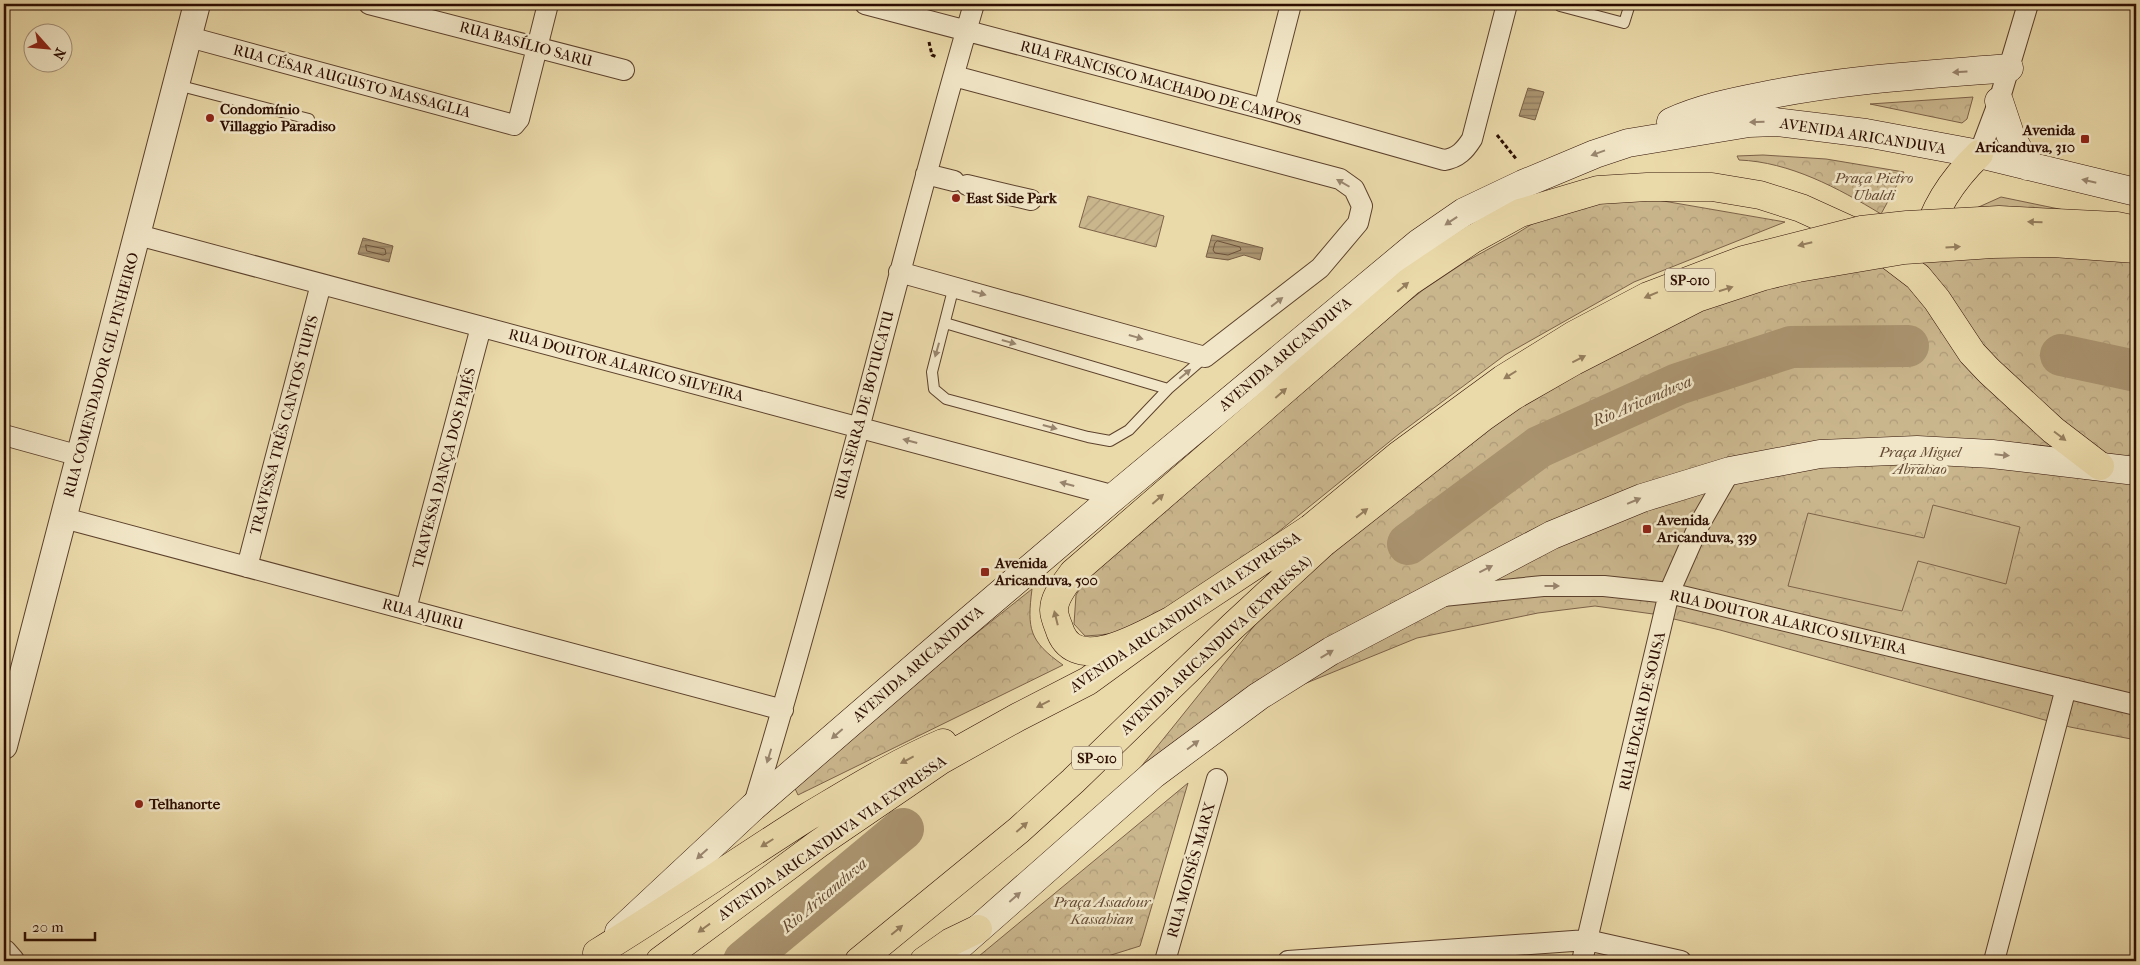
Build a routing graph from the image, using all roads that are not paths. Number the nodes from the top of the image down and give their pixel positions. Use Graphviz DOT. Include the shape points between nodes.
graph roads {
  1 [pos="197,4"];
  2 [pos="369,4"];
  3 [pos="548,4"];
  4 [pos="864,4"];
  5 [pos="974,4"];
  6 [pos="1292,4"];
  7 [pos="1507,4"];
  8 [pos="1561,4"];
  9 [pos="1630,4"];
  10 [pos="2028,4"];
  11 [pos="966,31"];
  12 [pos="189,38"];
  13 [pos="536,47"];
  14 [pos="2009,68"];
  15 [pos="624,70"];
  16 [pos="954,76"];
  17 [pos="177,84"];
  18 [pos="1998,101"];
  19 [pos="1264,109"];
  20 [pos="309,119"];
  21 [pos="1628,143"];
  22 [pos="1979,154"];
  23 [pos="2027,166"];
  24 [pos="926,174"];
  25 [pos="2136,192"];
  26 [pos="1031,200"];
  27 [pos="2136,230"];
  28 [pos="138,235"];
  29 [pos="2136,248"];
  30 [pos="898,272"];
  31 [pos="1918,277"];
  32 [pos="320,284"];
  33 [pos="954,286"];
  34 [pos="945,323"];
  35 [pos="481,326"];
  36 [pos="1206,357"];
  37 [pos="1168,389"];
  38 [pos="859,428"];
  39 [pos="4,436"];
  40 [pos="80,456"];
  41 [pos="2100,466"];
  42 [pos="1730,471"];
  43 [pos="2136,471"];
  44 [pos="1114,496"];
  45 [pos="64,518"];
  46 [pos="1317,536"];
  47 [pos="246,567"];
  48 [pos="1669,593"];
  49 [pos="1434,596"];
  50 [pos="406,609"];
  51 [pos="1172,620"];
  52 [pos="2066,688"];
  53 [pos="2136,705"];
  54 [pos="783,710"];
  55 [pos="1018,717"];
  56 [pos="4,746"];
  57 [pos="1217,778"];
  58 [pos="753,807"];
  59 [pos="978,929"];
  60 [pos="1587,940"];
  61 [pos="4,953"];
  62 [pos="592,957"];
  63 [pos="10,961"];
  64 [pos="660,961"];
  65 [pos="860,961"];
  66 [pos="924,961"];
  67 [pos="941,961"];
  68 [pos="1165,961"];
  69 [pos="1288,961"];
  70 [pos="1582,961"];
  71 [pos="1681,961"];
  72 [pos="1994,961"];
  1 -- 12 [label="street, RUA COMENDADOR GIL PINHEIRO"];
  2 -- 13 [label="street, RUA BASÍLIO SARU"];
  3 -- 13 [label="street"];
  4 -- 11 [label="street, RUA FRANCISCO MACHADO DE CAMPOS"];
  5 -- 11 [label="street, RUA SERRA DE BOTUCATU"];
  6 -- 19 [label="street"];
  7 -- 19 [label="street, RUA FRANCISCO MACHADO DE CAMPOS" via="1472,139 1456,157 1444,160"];
  8 -- 9 [label="lane" via="1624,23"];
  10 -- 14 [label="street"];
  11 -- 16 [label="street, RUA SERRA DE BOTUCATU"];
  11 -- 19 [label="street, RUA FRANCISCO MACHADO DE CAMPOS"];
  12 -- 13 [label="street, RUA CÉSAR AUGUSTO MASSAGLIA" via="516,124"];
  12 -- 17 [label="street, RUA COMENDADOR GIL PINHEIRO"];
  13 -- 15 [label="street, RUA BASÍLIO SARU"];
  14 -- 18 [label="street"];
  14 -- 21 [label="main road, one-way" via="1814,85 1713,108 1678,119"];
  16 -- 24 [label="street, RUA SERRA DE BOTUCATU"];
  36 -- 16 [label="street, one-way" via="1320,268 1358,223 1362,206 1354,189 1340,180"];
  17 -- 20 [label="lane"];
  17 -- 28 [label="street, RUA COMENDADOR GIL PINHEIRO"];
  18 -- 22 [label="street"];
  18 -- 23 [label="main road"];
  22 -- 21 [label="main road, AVENIDA ARICANDUVA, one-way" via="1866,133 1776,122 1749,122"];
  21 -- 44 [label="main road, AVENIDA ARICANDUVA, one-way" via="1464,212 1419,243"];
  22 -- 23 [label="main road, AVENIDA ARICANDUVA"];
  22 -- 31 [label="highway" via="1956,180 1937,210 1927,236"];
  25 -- 23 [label="main road, AVENIDA ARICANDUVA, one-way"];
  24 -- 26 [label="street"];
  24 -- 30 [label="street, RUA SERRA DE BOTUCATU"];
  27 -- 46 [label="highway, SP-010, one-way, bridge" via="2117,226 1999,220 1907,225 1861,230 1743,260 1648,296 1566,340 1503,379 1399,455"];
  28 -- 32 [label="street, RUA DOUTOR ALARICO SILVEIRA"];
  28 -- 40 [label="street, RUA COMENDADOR GIL PINHEIRO"];
  46 -- 29 [label="highway, SP-010, one-way, bridge" via="1513,396 1697,298 1798,268 1904,250 2052,243"];
  30 -- 33 [label="street"];
  30 -- 38 [label="street, RUA SERRA DE BOTUCATU"];
  31 -- 41 [label="highway, one-way" via="1989,372 2052,430"];
  51 -- 31 [label="highway, one-way" via="1121,646 1085,652 1070,647 1060,632 1054,610 1060,592 1073,573 1401,288 1473,239 1520,213 1598,190 1712,187 1760,195 1802,208 1867,238"];
  32 -- 35 [label="street, RUA DOUTOR ALARICO SILVEIRA"];
  32 -- 47 [label="street, TRAVESSA TRÊS CANTOS TUPIS"];
  33 -- 34 [label="lane"];
  33 -- 36 [label="street, one-way"];
  34 -- 37 [label="lane, one-way"];
  34 -- 37 [label="lane, one-way" via="932,372 934,389 946,399 1110,440 1129,430"];
  35 -- 38 [label="street, RUA DOUTOR ALARICO SILVEIRA"];
  35 -- 50 [label="street, TRAVESSA DANÇA DOS PAJÉS"];
  37 -- 36 [label="lane, one-way"];
  44 -- 38 [label="street, RUA DOUTOR ALARICO SILVEIRA, one-way"];
  38 -- 54 [label="street, RUA SERRA DE BOTUCATU"];
  39 -- 40 [label="street"];
  40 -- 45 [label="street, RUA COMENDADOR GIL PINHEIRO"];
  42 -- 41 [label="main road, one-way" via="1820,454 1917,450 1992,454"];
  41 -- 43 [label="main road"];
  42 -- 48 [label="street, RUA EDGAR DE SOUSA" via="1699,525"];
  49 -- 42 [label="main road, one-way" via="1552,535 1642,498"];
  44 -- 58 [label="main road, AVENIDA ARICANDUVA, one-way"];
  45 -- 47 [label="street, RUA AJURU"];
  45 -- 56 [label="street, RUA COMENDADOR GIL PINHEIRO"];
  46 -- 51 [label="highway, AVENIDA ARICANDUVA VIA EXPRESSA / SP-010"];
  65 -- 46 [label="highway, AVENIDA ARICANDUVA (EXPRESSA) / SP-010, one-way" via="1019,830 1073,781 1233,626"];
  47 -- 50 [label="street, RUA AJURU"];
  49 -- 48 [label="street, RUA DOUTOR ALARICO SILVEIRA, one-way" via="1543,586 1604,586"];
  48 -- 52 [label="street, RUA DOUTOR ALARICO SILVEIRA"];
  48 -- 60 [label="street, RUA EDGAR DE SOUSA"];
  59 -- 49 [label="main road, one-way" via="1154,774 1259,696"];
  50 -- 54 [label="street, RUA AJURU"];
  51 -- 55 [label="highway, AVENIDA ARICANDUVA VIA EXPRESSA / SP-010, one-way" via="1088,681"];
  52 -- 53 [label="street, RUA DOUTOR ALARICO SILVEIRA"];
  52 -- 72 [label="street"];
  54 -- 58 [label="street, RUA SERRA DE BOTUCATU, one-way"];
  55 -- 62 [label="highway, one-way" via="960,736 858,786"];
  55 -- 64 [label="highway, AVENIDA ARICANDUVA VIA EXPRESSA / SP-010, one-way" via="942,760 818,844"];
  57 -- 68 [label="street, RUA MOISÉS MARX"];
  58 -- 62 [label="main road, AVENIDA ARICANDUVA, one-way"];
  59 -- 66 [label="highway" via="951,942"];
  59 -- 67 [label="main road"];
  60 -- 69 [label="street"];
  60 -- 70 [label="street, RUA EDGAR DE SOUSA"];
  60 -- 71 [label="street"];
  61 -- 63 [label="street"];
}
